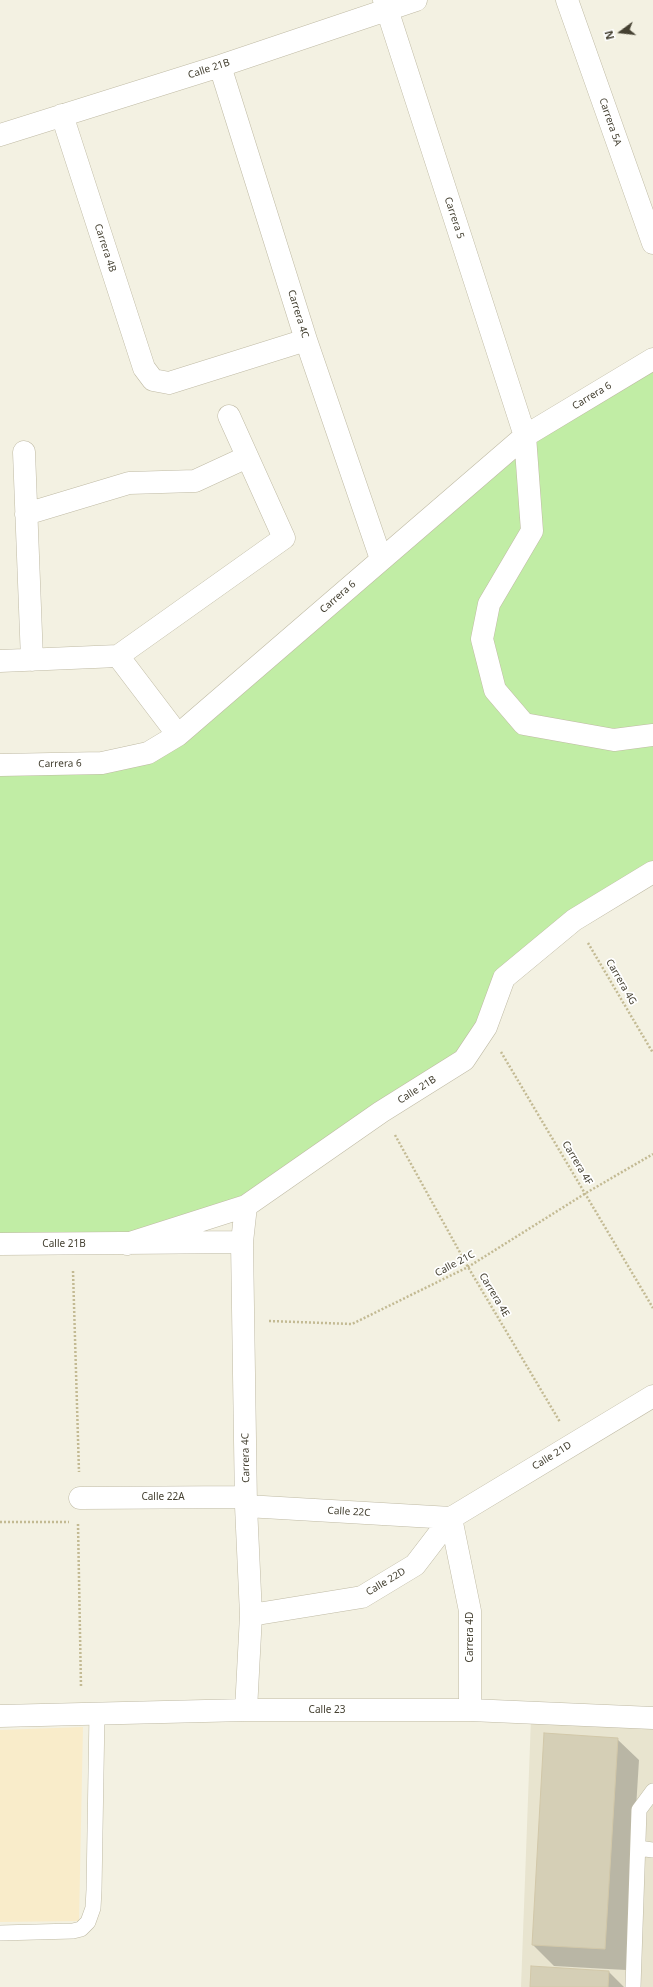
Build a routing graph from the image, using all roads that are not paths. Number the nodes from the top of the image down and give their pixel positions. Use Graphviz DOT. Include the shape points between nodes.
graph roads {
  1 [pos="416,0"];
  2 [pos="567,0"];
  3 [pos="385,5"];
  4 [pos="220,66"];
  5 [pos="62,115"];
  6 [pos="0,136"];
  7 [pos="653,243"];
  8 [pos="306,340"];
  9 [pos="653,359"];
  10 [pos="229,416"];
  11 [pos="525,436"];
  12 [pos="24,452"];
  13 [pos="247,457"];
  14 [pos="26,514"];
  15 [pos="381,559"];
  16 [pos="118,656"];
  17 [pos="32,660"];
  18 [pos="0,661"];
  19 [pos="178,735"];
  20 [pos="653,735"];
  21 [pos="0,765"];
  22 [pos="653,872"];
  23 [pos="246,1206"];
  24 [pos="242,1242"];
  25 [pos="0,1244"];
  26 [pos="127,1244"];
  27 [pos="653,1396"];
  28 [pos="80,1498"];
  29 [pos="246,1501"];
  30 [pos="451,1518"];
  31 [pos="251,1615"];
  32 [pos="246,1710"];
  33 [pos="470,1710"];
  34 [pos="97,1713"];
  35 [pos="0,1716"];
  36 [pos="653,1718"];
  37 [pos="653,1791"];
  38 [pos="638,1848"];
  39 [pos="653,1850"];
  40 [pos="0,1932"];
  41 [pos="633,1987"];
  1 -- 3 [label="street, Calle 21B"];
  2 -- 7 [label="street, Carrera 5A"];
  3 -- 4 [label="street, Calle 21B"];
  3 -- 11 [label="street, Carrera 5"];
  4 -- 5 [label="street, Calle 21B"];
  4 -- 8 [label="street, Carrera 4C"];
  5 -- 6 [label="street, Calle 21B"];
  5 -- 8 [label="street, Carrera 4B" via="144,368 153,380 169,383"];
  8 -- 15 [label="street, Carrera 4C"];
  9 -- 11 [label="street, Carrera 6"];
  10 -- 13 [label="street"];
  11 -- 15 [label="street, Carrera 6"];
  11 -- 20 [label="street, Carrera 5" via="532,532 489,604 482,639 495,690 524,724 614,740"];
  12 -- 14 [label="street"];
  13 -- 14 [label="street" via="195,481 129,482"];
  13 -- 16 [label="street" via="284,538"];
  14 -- 17 [label="street"];
  15 -- 19 [label="street, Carrera 6"];
  16 -- 17 [label="street"];
  16 -- 19 [label="street"];
  17 -- 18 [label="street"];
  19 -- 21 [label="street, Carrera 6" via="148,753 102,763"];
  22 -- 23 [label="street, Calle 21B" via="574,920 504,978 486,1027 464,1060 382,1112"];
  23 -- 24 [label="street, Carrera 4C"];
  23 -- 26 [label="street, Calle 21B"];
  24 -- 26 [label="street, Calle 21B"];
  24 -- 29 [label="street, Carrera 4C"];
  25 -- 26 [label="street, Calle 21B"];
  27 -- 30 [label="street, Calle 21D"];
  28 -- 29 [label="street, Calle 22A"];
  29 -- 30 [label="street, Calle 22C"];
  29 -- 31 [label="street, Carrera 4C"];
  30 -- 31 [label="street, Calle 22D" via="415,1564 362,1597"];
  30 -- 33 [label="street, Carrera 4D" via="470,1611"];
  31 -- 32 [label="street, Carrera 4C"];
  32 -- 33 [label="street, Calle 23"];
  32 -- 34 [label="street, Calle 23"];
  33 -- 36 [label="street, Calle 23"];
  34 -- 35 [label="street, Calle 23"];
  34 -- 40 [label="lane" via="94,1890 93,1908 88,1922 81,1929 73,1931"];
  37 -- 38 [label="lane" via="639,1810"];
  38 -- 39 [label="lane"];
  38 -- 41 [label="lane"];
}
